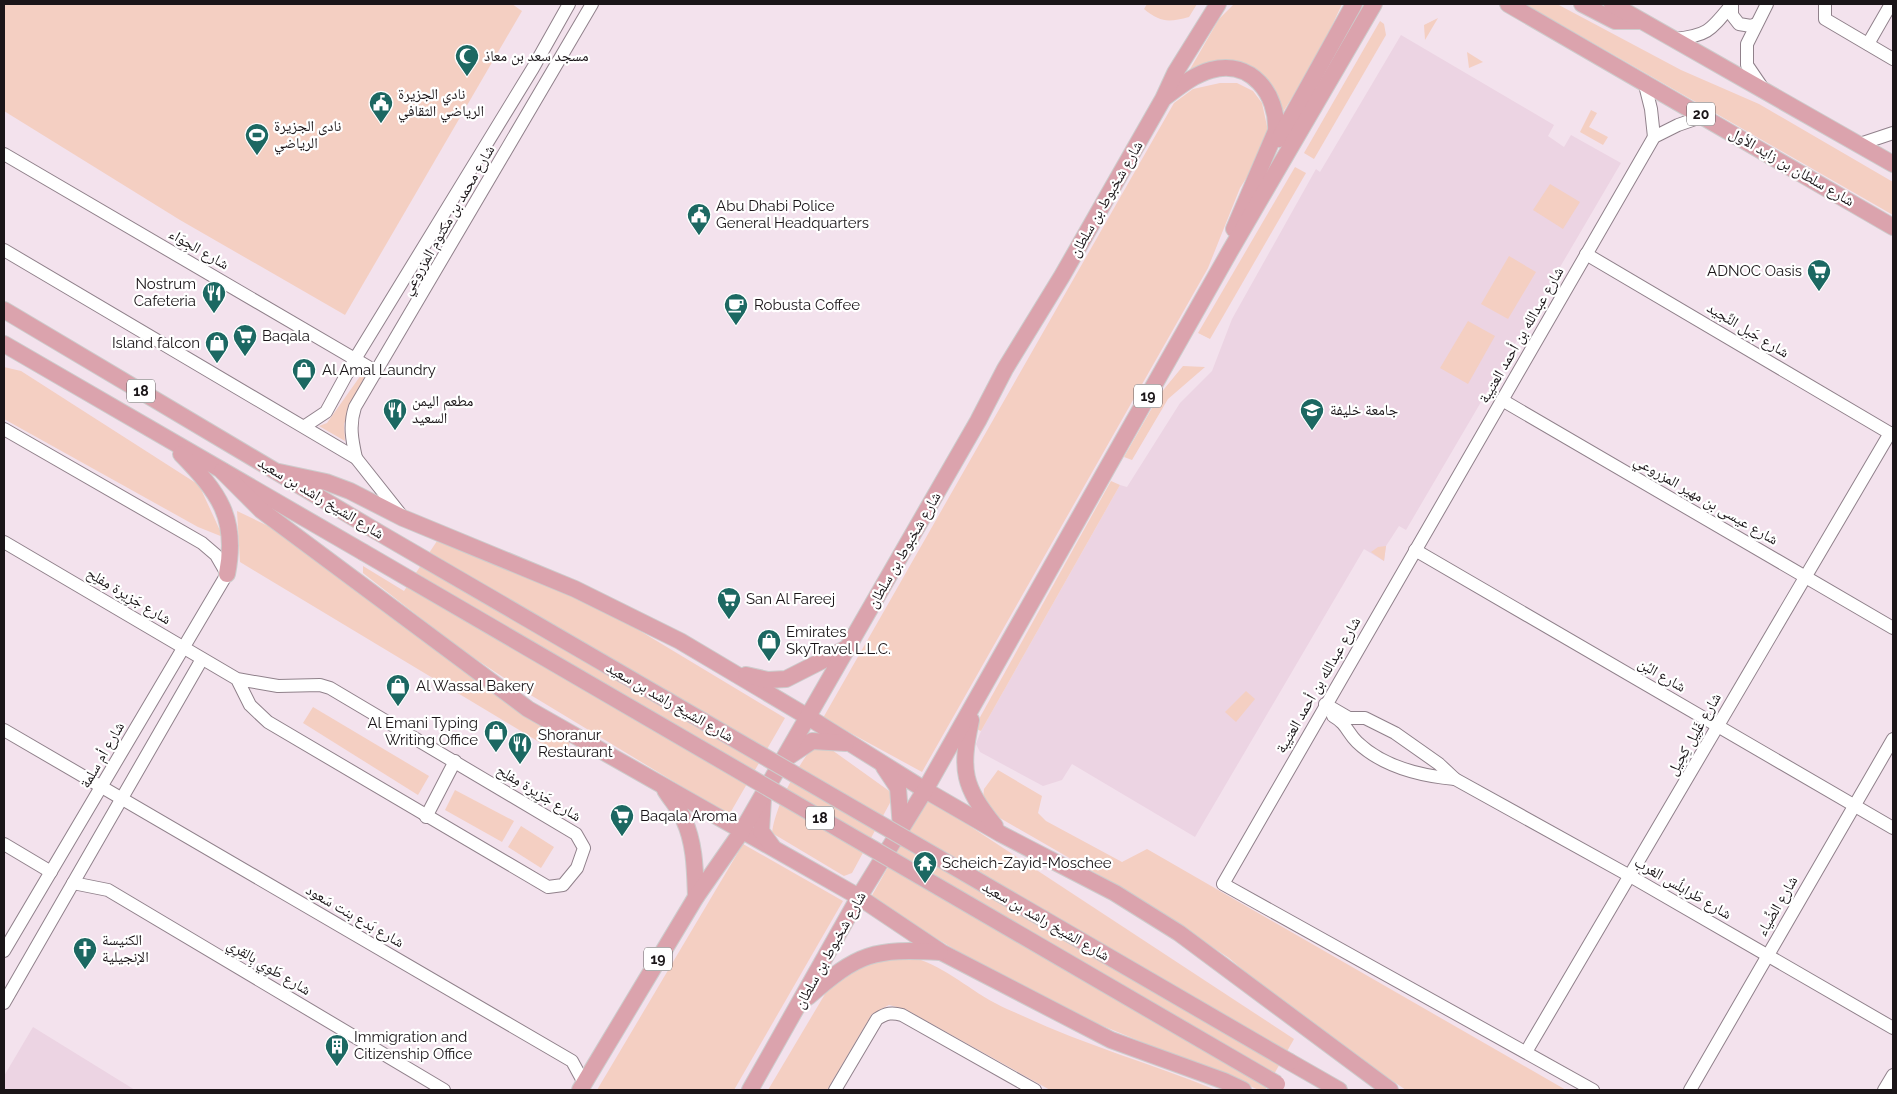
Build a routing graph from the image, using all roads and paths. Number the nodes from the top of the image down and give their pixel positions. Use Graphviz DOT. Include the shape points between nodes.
graph roads {
  1 [pos="570,4"];
  2 [pos="592,4"];
  3 [pos="1218,4"];
  4 [pos="1354,4"];
  5 [pos="1374,4"];
  6 [pos="1508,4"];
  7 [pos="1582,4"];
  8 [pos="1612,4"];
  9 [pos="1732,4"];
  10 [pos="1767,4"];
  11 [pos="1825,4"];
  12 [pos="1891,4"];
  13 [pos="1641,21"];
  14 [pos="1756,24"];
  15 [pos="1674,39"];
  16 [pos="1868,44"];
  17 [pos="1893,59"];
  18 [pos="1644,82"];
  19 [pos="1765,92"];
  20 [pos="1163,99"];
  21 [pos="1704,116"];
  22 [pos="1893,133"];
  23 [pos="1654,137"];
  24 [pos="1860,144"];
  25 [pos="4,154"];
  26 [pos="1893,164"];
  27 [pos="1260,200"];
  28 [pos="1893,227"];
  29 [pos="4,250"];
  30 [pos="1230,251"];
  31 [pos="1586,254"];
  32 [pos="4,310"];
  33 [pos="4,344"];
  34 [pos="355,359"];
  35 [pos="377,372"];
  36 [pos="1502,400"];
  37 [pos="305,426"];
  38 [pos="4,429"];
  39 [pos="1892,434"];
  40 [pos="168,440"];
  41 [pos="356,458"];
  42 [pos="222,472"];
  43 [pos="279,472"];
  44 [pos="403,518"];
  45 [pos="4,542"];
  46 [pos="1415,550"];
  47 [pos="227,574"];
  48 [pos="1806,577"];
  49 [pos="1893,628"];
  50 [pos="848,647"];
  51 [pos="183,648"];
  52 [pos="202,659"];
  53 [pos="731,672"];
  54 [pos="237,679"];
  55 [pos="975,702"];
  56 [pos="1323,707"];
  57 [pos="808,717"];
  58 [pos="1718,726"];
  59 [pos="4,730"];
  60 [pos="1893,739"];
  61 [pos="851,744"];
  62 [pos="454,761"];
  63 [pos="782,761"];
  64 [pos="881,762"];
  65 [pos="1455,779"];
  66 [pos="662,786"];
  67 [pos="102,788"];
  68 [pos="925,790"];
  69 [pos="763,794"];
  70 [pos="122,799"];
  71 [pos="1855,805"];
  72 [pos="426,817"];
  73 [pos="901,828"];
  74 [pos="1893,828"];
  75 [pos="742,831"];
  76 [pos="1001,834"];
  77 [pos="4,844"];
  78 [pos="776,849"];
  79 [pos="878,864"];
  80 [pos="51,872"];
  81 [pos="1630,876"];
  82 [pos="827,878"];
  83 [pos="73,882"];
  84 [pos="859,896"];
  85 [pos="696,897"];
  86 [pos="4,951"];
  87 [pos="941,952"];
  88 [pos="1767,955"];
  89 [pos="4,1003"];
  90 [pos="800,1003"];
  91 [pos="1893,1028"];
  92 [pos="1526,1052"];
  93 [pos="598,1059"];
  94 [pos="572,1061"];
  95 [pos="1893,1075"];
  96 [pos="582,1087"];
  97 [pos="1282,1087"];
  98 [pos="444,1090"];
  99 [pos="750,1090"];
  100 [pos="835,1090"];
  101 [pos="1035,1090"];
  102 [pos="1243,1090"];
  103 [pos="1339,1090"];
  104 [pos="1390,1090"];
  105 [pos="1593,1090"];
  106 [pos="1690,1090"];
  107 [pos="1884,1090"];
  1 -- 34 [label="street, شارع محمد بن مكتوم المزروعي"];
  2 -- 35 [label="street, شارع محمد بن مكتوم المزروعي"];
  3 -- 20 [label="main road, شارع شخبوط بن سلطان / 19" via="1175,73"];
  4 -- 27 [label="main road" via="1286,122 1266,170"];
  5 -- 27 [label="main road, شارع شخبوط بن سلطان / 19"];
  6 -- 18 [label="main road, شارع سلطان بن زايد الأول / 20"];
  7 -- 13 [label="main road" via="1615,21"];
  8 -- 13 [label="main road"];
  9 -- 14 [label="street" via="1735,20 1745,26"];
  9 -- 15 [label="street" via="1712,28 1697,37"];
  10 -- 14 [label="street"];
  11 -- 16 [label="street" via="1825,19"];
  12 -- 16 [label="street"];
  13 -- 15 [label="main road"];
  14 -- 19 [label="street" via="1747,44 1747,65"];
  15 -- 19 [label="main road"];
  16 -- 17 [label="street"];
  18 -- 21 [label="main road, شارع سلطان بن زايد الأول / 20"];
  18 -- 23 [label="street"];
  19 -- 24 [label="main road"];
  20 -- 30 [label="main road" via="1197,75 1228,68 1251,76 1265,88 1274,103 1276,131 1240,211"];
  20 -- 50 [label="main road, شارع شخبوط بن سلطان / 19"];
  21 -- 23 [label="street"];
  21 -- 28 [label="main road, شارع سلطان بن زايد الأول / 20"];
  22 -- 24 [label="street"];
  23 -- 31 [label="street, شارع عبدالله بن أحمد العتيبة"];
  24 -- 26 [label="main road"];
  25 -- 34 [label="street, شارع الجِوَاء"];
  27 -- 30 [label="main road, شارع شخبوط بن سلطان / 19"];
  29 -- 37 [label="street"];
  30 -- 55 [label="main road, شارع شخبوط بن سلطان / 19"];
  31 -- 36 [label="street, شارع عبدالله بن أحمد العتيبة"];
  31 -- 39 [label="street, شارع جَبل النِّجيد"];
  32 -- 43 [label="main road, شارع الشيخ راشد بن سعيد / 18"];
  33 -- 40 [label="main road, شارع الشيخ راشد بن سعيد / 18"];
  34 -- 35 [label="street, شارع الجِوَاء"];
  34 -- 37 [label="street, شارع محمد بن مكتوم المزروعي" via="326,412"];
  35 -- 41 [label="street, شارع محمد بن مكتوم المزروعي" via="351,419"];
  36 -- 46 [label="street, شارع عبدالله بن أحمد العتيبة"];
  36 -- 48 [label="street, شارع عيسى بن مهير المزروعي"];
  37 -- 41 [label="street"];
  38 -- 47 [label="street" via="202,543 216,555"];
  39 -- 48 [label="street, شارع غَلِيل كِحِيل"];
  40 -- 42 [label="main road, شارع الشيخ راشد بن سعيد / 18"];
  40 -- 47 [label="main road" via="218,497 232,545"];
  41 -- 44 [label="street"];
  42 -- 66 [label="main road" via="261,510 528,709"];
  42 -- 97 [label="main road, شارع الشيخ راشد بن سعيد / 18, bridge"];
  43 -- 44 [label="main road" via="326,482"];
  43 -- 103 [label="main road, شارع الشيخ راشد بن سعيد / 18, bridge"];
  44 -- 53 [label="main road" via="610,605"];
  45 -- 51 [label="street, شارع جَزِيرة مِفلِح"];
  46 -- 56 [label="street, شارع عبدالله بن أحمد العتيبة"];
  46 -- 58 [label="street, شارع البُن"];
  47 -- 51 [label="street, شارع أم سلمة"];
  48 -- 49 [label="street, شارع عيسى بن مهير المزروعي"];
  48 -- 58 [label="street, شارع غَلِيل كِحِيل"];
  50 -- 53 [label="main road" via="786,679 768,680"];
  50 -- 57 [label="main road, شارع شخبوط بن سلطان / 19"];
  51 -- 52 [label="street, شارع جَزِيرة مِفلِح"];
  51 -- 67 [label="street, شارع أم سلمة"];
  52 -- 54 [label="street, شارع جَزِيرة مِفلِح"];
  52 -- 70 [label="street"];
  53 -- 57 [label="main road"];
  54 -- 62 [label="street, شارع جَزِيرة مِفلِح" via="258,684 330,688"];
  54 -- 72 [label="street, شارع جَزِيرة مِفلِح" via="250,705 268,722"];
  55 -- 68 [label="main road, شارع شخبوط بن سلطان / 19"];
  55 -- 76 [label="main road" via="965,745 966,778 975,801"];
  56 -- 65 [label="street, شارع طَرابلُس الغرب" via="1349,718 1365,718 1395,733"];
  56 -- 65 [label="street, شارع طَرابلُس الغرب" via="1341,721 1355,740 1383,760 1433,777"];
  56 -- 92 [label="street, شارع عبدالله بن أحمد العتيبة" via="1223,884"];
  57 -- 61 [label="main road"];
  57 -- 63 [label="main road, شارع شخبوط بن سلطان / 19"];
  58 -- 71 [label="street, شارع البُن"];
  58 -- 81 [label="street, شارع غَلِيل كِحِيل"];
  59 -- 67 [label="street, شارع بَدع بنت سَعود"];
  60 -- 71 [label="street, شارع الضِّياء"];
  61 -- 63 [label="main road" via="812,741"];
  61 -- 64 [label="main road"];
  62 -- 72 [label="street"];
  62 -- 72 [label="street, شارع جَزِيرة مِفلِح" via="576,834 584,848 577,868 563,885 548,887"];
  63 -- 69 [label="main road, شارع شخبوط بن سلطان / 19"];
  64 -- 68 [label="main road"];
  64 -- 73 [label="main road" via="898,788"];
  65 -- 81 [label="street, شارع طَرابلُس الغرب"];
  66 -- 75 [label="main road"];
  66 -- 85 [label="main road" via="684,818 689,832"];
  67 -- 70 [label="street, شارع بَدع بنت سَعود"];
  67 -- 80 [label="street, شارع أم سلمة"];
  68 -- 73 [label="main road, شارع شخبوط بن سلطان / 19"];
  68 -- 76 [label="main road"];
  69 -- 75 [label="main road, شارع شخبوط بن سلطان / 19"];
  69 -- 78 [label="main road" via="762,832"];
  70 -- 83 [label="street"];
  70 -- 94 [label="street, شارع بَدع بنت سَعود"];
  71 -- 74 [label="street, شارع البُن"];
  71 -- 88 [label="street, شارع الضِّياء"];
  73 -- 79 [label="main road, شارع شخبوط بن سلطان / 19"];
  75 -- 78 [label="main road"];
  75 -- 85 [label="main road, شارع شخبوط بن سلطان / 19"];
  76 -- 104 [label="main road" via="1115,893 1179,933"];
  77 -- 80 [label="street"];
  78 -- 82 [label="main road"];
  79 -- 82 [label="main road" via="851,881"];
  79 -- 84 [label="main road, شارع شخبوط بن سلطان / 19"];
  80 -- 86 [label="street, شارع أم سلمة"];
  81 -- 88 [label="street, شارع طَرابلُس الغرب"];
  81 -- 92 [label="street, شارع غَلِيل كِحِيل"];
  82 -- 84 [label="main road"];
  83 -- 89 [label="street"];
  83 -- 98 [label="street, شارع طَوِي بِالقِرِي" via="108,890"];
  84 -- 87 [label="main road"];
  84 -- 90 [label="main road, شارع شخبوط بن سلطان / 19"];
  85 -- 93 [label="main road, شارع شخبوط بن سلطان / 19"];
  87 -- 90 [label="main road" via="907,950 871,954 843,969"];
  87 -- 102 [label="main road" via="1111,1040"];
  88 -- 91 [label="street, شارع طَرابلُس الغرب"];
  88 -- 106 [label="street, شارع الضِّياء"];
  90 -- 99 [label="main road, شارع شخبوط بن سلطان / 19"];
  92 -- 105 [label="street, شارع عبدالله بن أحمد العتيبة"];
  93 -- 94 [label="street"];
  93 -- 96 [label="main road, شارع شخبوط بن سلطان / 19"];
  94 -- 96 [label="street"];
  95 -- 107 [label="street"];
  100 -- 101 [label="street" via="877,1019 895,1013"];
}
